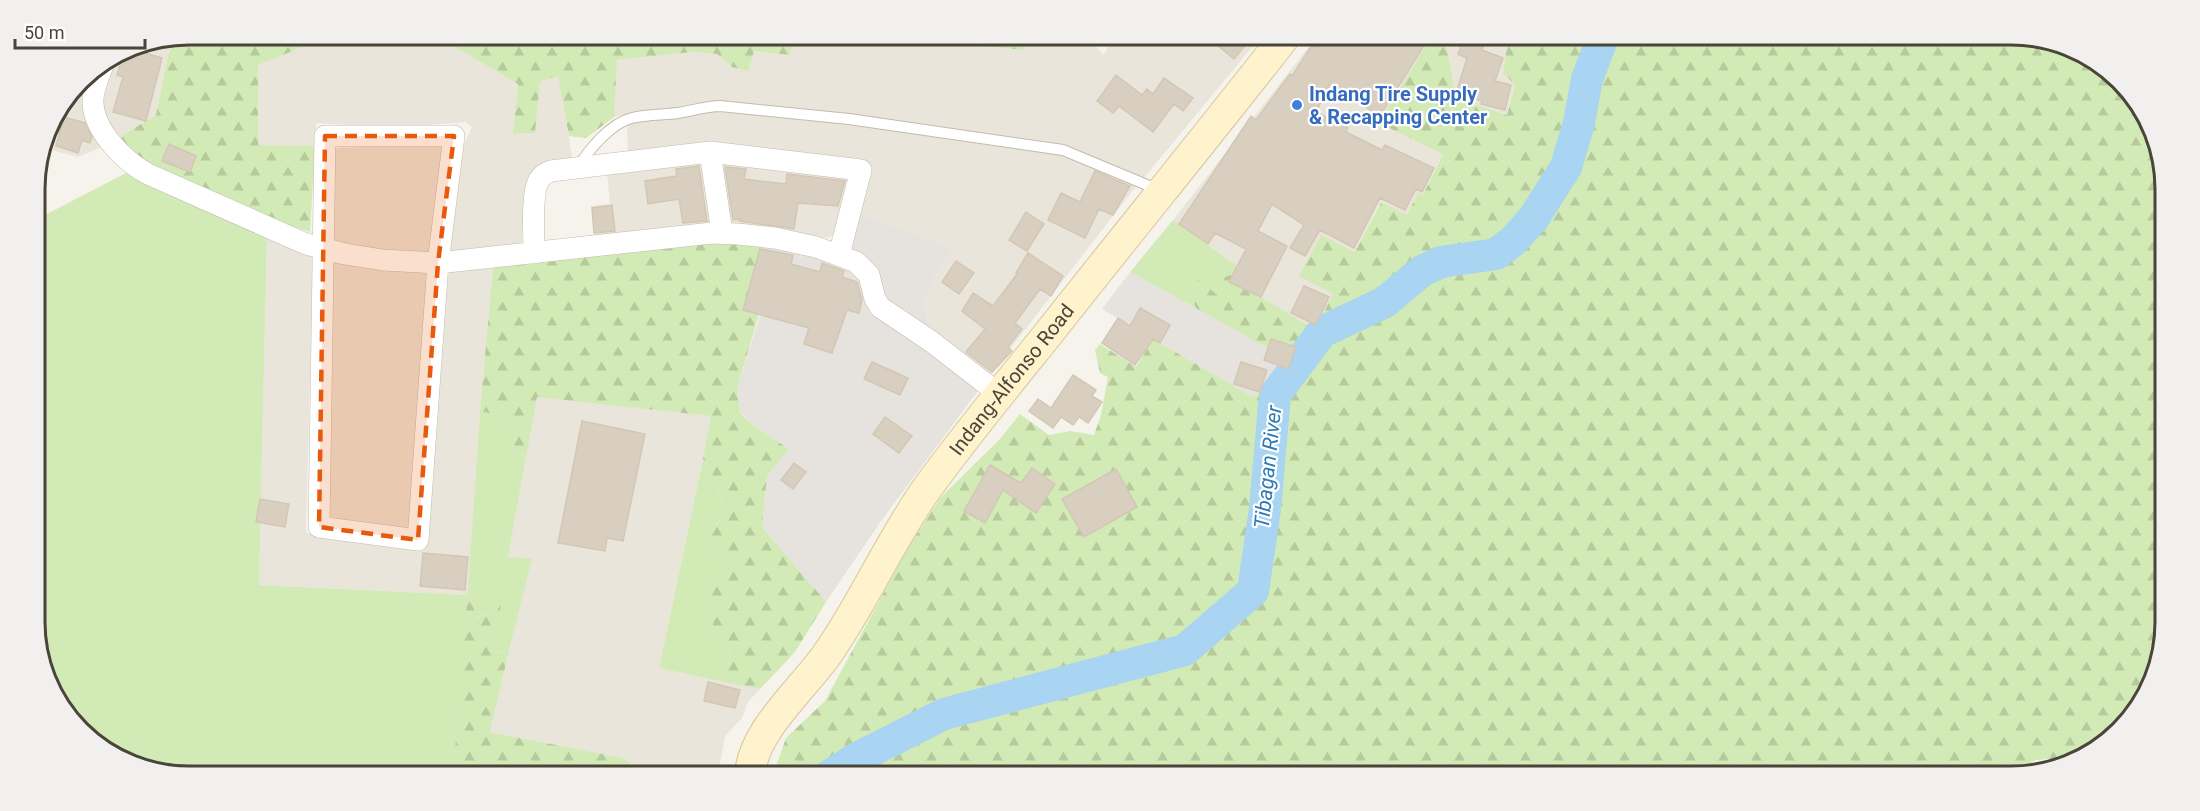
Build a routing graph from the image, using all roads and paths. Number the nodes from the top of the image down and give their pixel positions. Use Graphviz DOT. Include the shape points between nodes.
graph roads {
  1 [pos="1278,45"];
  2 [pos="99,77"];
  3 [pos="710,152"];
  4 [pos="579,168"];
  5 [pos="1162,191"];
  6 [pos="722,233"];
  7 [pos="321,249"];
  8 [pos="534,253"];
  9 [pos="839,255"];
  10 [pos="438,263"];
  11 [pos="999,394"];
  12 [pos="762,740"];
  13 [pos="746,766"];
  14 [pos="751,766"];
  1 -- 5 [label="main road, Indang-Alfonso Road"];
  2 -- 7 [label="street" via="93,102 101,125 126,160 148,174"];
  3 -- 4 [label="street"];
  3 -- 6 [label="street"];
  3 -- 9 [label="street" via="861,170"];
  4 -- 5 [label="lane" via="596,144 624,121 720,106 849,119 1063,150"];
  4 -- 8 [label="street" via="546,172 538,182"];
  5 -- 11 [label="main road, Indang-Alfonso Road"];
  6 -- 8 [label="street"];
  6 -- 9 [label="street" via="774,238"];
  7 -- 10 [label="street" via="382,260"];
  7 -- 10 [label="street" via="325,136 454,136"];
  7 -- 10 [label="street" via="319,527 418,540"];
  8 -- 10 [label="street"];
  9 -- 11 [label="street" via="868,272 875,299 882,309"];
  11 -- 12 [label="main road, Indang-Alfonso Road" via="916,505 847,624"];
  12 -- 13 [label="main road, Indang-Alfonso Road"];
  12 -- 14 [label="main road, Indang-Alfonso Road"];
}
